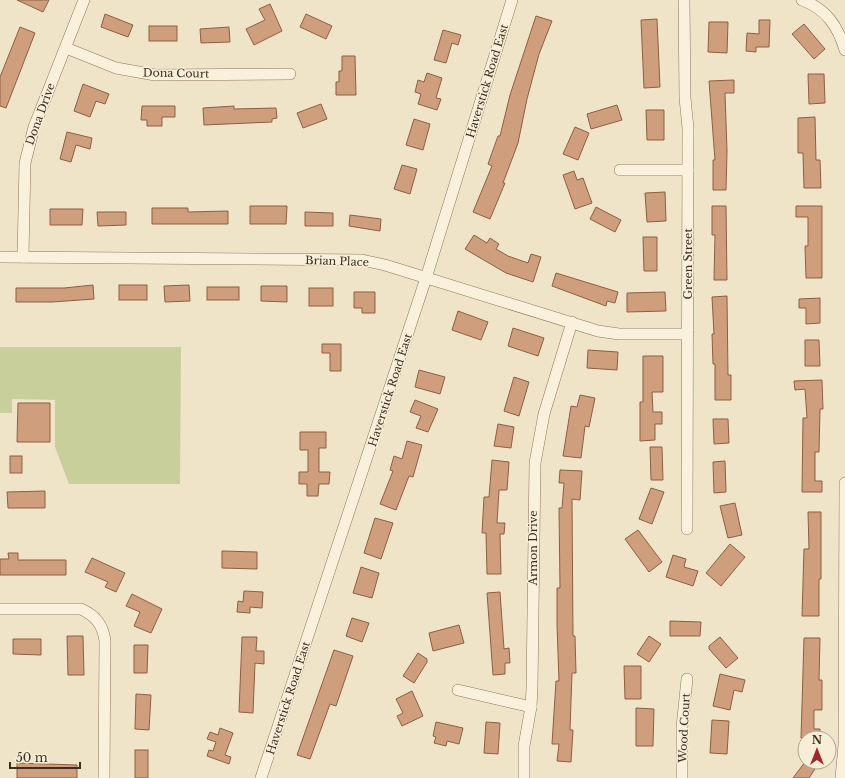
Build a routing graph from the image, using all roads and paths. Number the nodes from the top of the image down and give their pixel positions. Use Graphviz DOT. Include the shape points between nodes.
graph roads {
  1 [pos="84,0"];
  2 [pos="512,0"];
  3 [pos="684,0"];
  4 [pos="802,0"];
  5 [pos="66,48"];
  6 [pos="845,50"];
  7 [pos="290,74"];
  8 [pos="620,170"];
  9 [pos="688,170"];
  10 [pos="0,257"];
  11 [pos="23,257"];
  12 [pos="426,278"];
  13 [pos="572,322"];
  14 [pos="688,334"];
  15 [pos="845,483"];
  16 [pos="687,529"];
  17 [pos="0,609"];
  18 [pos="687,679"];
  19 [pos="458,690"];
  20 [pos="531,707"];
  21 [pos="104,778"];
  22 [pos="261,778"];
  23 [pos="524,778"];
  24 [pos="682,778"];
  25 [pos="842,778"];
  1 -- 5 [label="street, Dona Drive"];
  2 -- 12 [label="street, Haverstick Road East"];
  3 -- 9 [label="street, Green Street"];
  4 -- 6 [label="street" via="829,18 840,34"];
  5 -- 7 [label="street, Dona Court" via="116,68 149,74"];
  5 -- 11 [label="street, Dona Drive" via="28,147 25,164"];
  8 -- 9 [label="street"];
  9 -- 14 [label="street, Green Street"];
  10 -- 11 [label="street, Brian Place"];
  11 -- 12 [label="street, Brian Place" via="362,260"];
  12 -- 13 [label="street, Brian Place"];
  12 -- 22 [label="street, Haverstick Road East"];
  13 -- 14 [label="street, Brian Place" via="598,331 619,334"];
  13 -- 20 [label="street, Armon Drive" via="544,414 535,463"];
  14 -- 16 [label="street, Green Street"];
  15 -- 25 [label="street"];
  17 -- 21 [label="street" via="81,609 100,622 105,641"];
  18 -- 24 [label="street, Wood Court" via="682,727"];
  19 -- 20 [label="street"];
  20 -- 23 [label="street, Armon Drive" via="524,746"];
}
